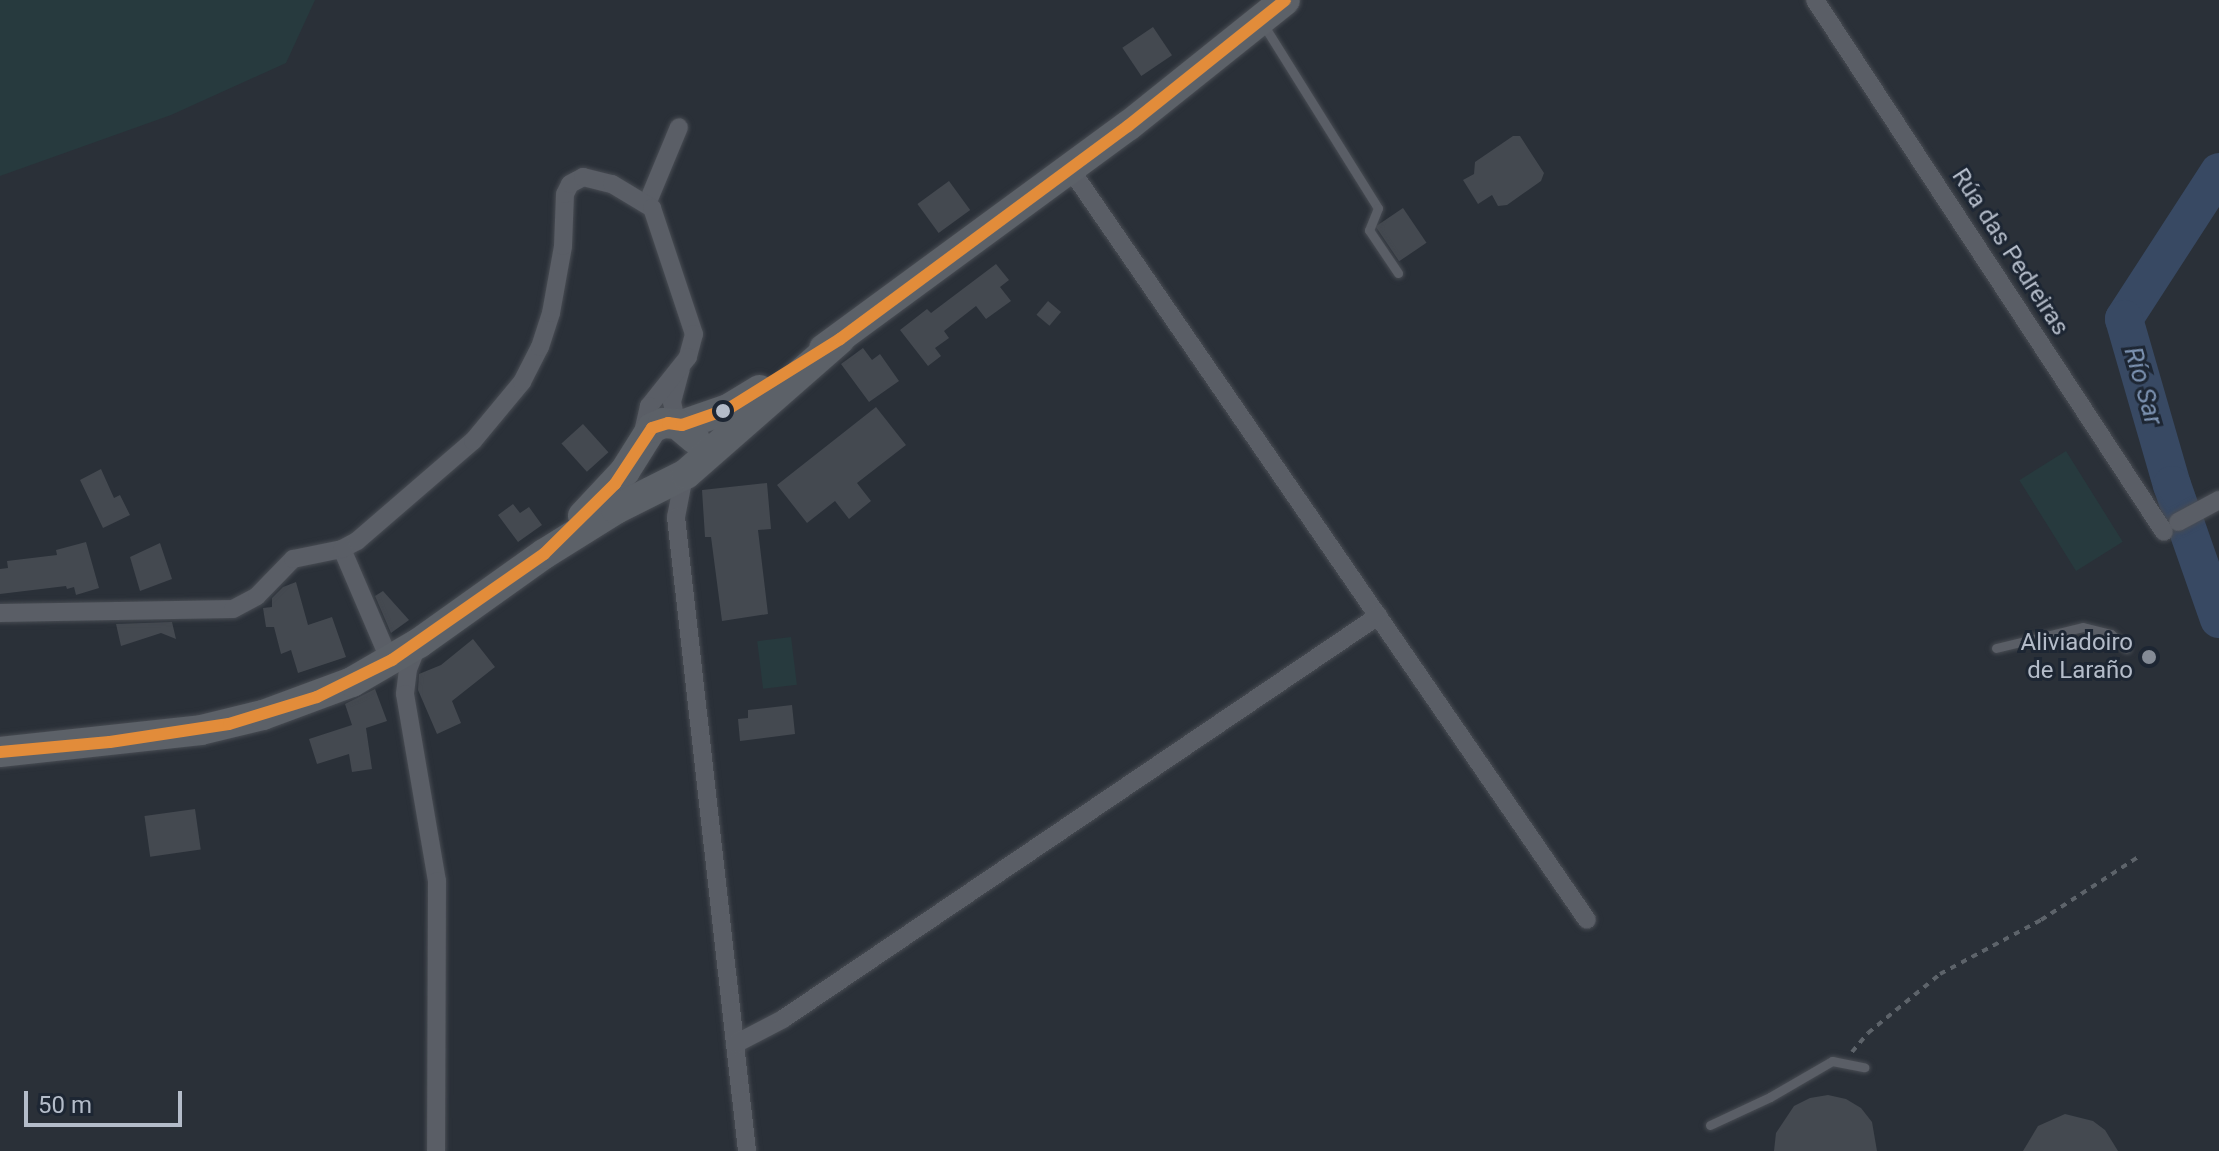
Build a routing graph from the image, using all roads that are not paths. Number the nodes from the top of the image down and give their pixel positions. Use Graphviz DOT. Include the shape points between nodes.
graph roads {
  1 [pos="1285,0"];
  2 [pos="1815,0"];
  3 [pos="1261,21"];
  4 [pos="679,127"];
  5 [pos="1071,170"];
  6 [pos="647,204"];
  7 [pos="1398,273"];
  8 [pos="840,339"];
  9 [pos="682,366"];
  10 [pos="796,378"];
  11 [pos="680,424"];
  12 [pos="740,443"];
  13 [pos="727,455"];
  14 [pos="665,468"];
  15 [pos="2211,504"];
  16 [pos="676,517"];
  17 [pos="342,549"];
  18 [pos="544,554"];
  19 [pos="0,613"];
  20 [pos="1378,616"];
  21 [pos="419,643"];
  22 [pos="1996,648"];
  23 [pos="2126,648"];
  24 [pos="382,666"];
  25 [pos="405,694"];
  26 [pos="0,752"];
  27 [pos="1587,920"];
  28 [pos="735,1044"];
  29 [pos="1864,1067"];
  30 [pos="1710,1125"];
  31 [pos="436,1151"];
  32 [pos="747,1151"];
  1 -- 3 [label="main road"];
  2 -- 15 [label="street, Rúa das Pedreiras" via="2171,527"];
  3 -- 5 [label="main road"];
  3 -- 7 [label="lane" via="1378,208 1369,230"];
  4 -- 6 [label="street"];
  5 -- 8 [label="main road"];
  5 -- 20 [label="street"];
  6 -- 9 [label="street" via="656,216 694,334"];
  6 -- 17 [label="street" via="598,179 583,177 570,184 563,203 563,246 551,313 522,382 454,458"];
  8 -- 10 [label="main road"];
  8 -- 11 [label="main road" via="734,406"];
  9 -- 11 [label="street" via="672,402"];
  9 -- 14 [label="street" via="649,406 643,422"];
  10 -- 12 [label="lane"];
  10 -- 14 [label="main road"];
  11 -- 14 [label="main road" via="654,427"];
  11 -- 14 [label="main road" via="698,447"];
  13 -- 14 [label="lane"];
  14 -- 16 [label="street"];
  14 -- 16 [label="street"];
  14 -- 18 [label="main road"];
  14 -- 18 [label="main road" via="609,491"];
  16 -- 28 [label="street"];
  17 -- 19 [label="street" via="293,559 257,596 233,609"];
  17 -- 24 [label="street"];
  18 -- 21 [label="main road"];
  20 -- 27 [label="street"];
  20 -- 28 [label="street" via="783,1019"];
  21 -- 24 [label="main road"];
  21 -- 25 [label="street"];
  22 -- 23 [label="lane" via="2083,627 2111,634"];
  24 -- 25 [label="street"];
  24 -- 26 [label="main road" via="317,697 229,724"];
  25 -- 31 [label="street" via="437,881"];
  28 -- 32 [label="street"];
  29 -- 30 [label="lane" via="1832,1061"];
}
